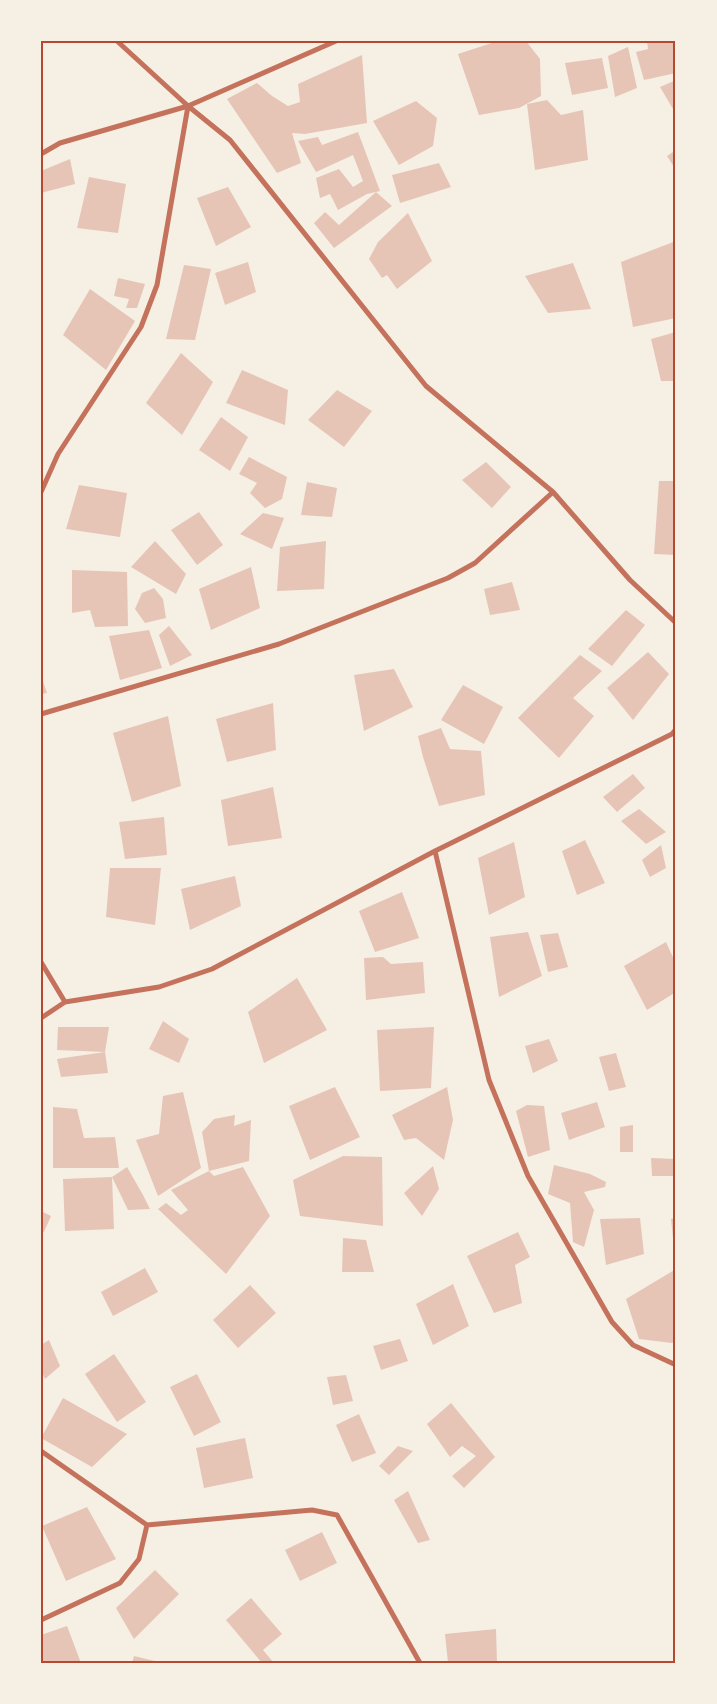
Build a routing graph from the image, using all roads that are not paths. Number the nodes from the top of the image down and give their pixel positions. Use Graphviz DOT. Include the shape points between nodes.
graph roads {
  1 [pos="118,41"];
  2 [pos="336,41"];
  3 [pos="188,106"];
  4 [pos="41,154"];
  5 [pos="41,492"];
  6 [pos="553,492"];
  7 [pos="676,623"];
  8 [pos="41,714"];
  9 [pos="676,729"];
  10 [pos="435,851"];
  11 [pos="41,962"];
  12 [pos="65,1002"];
  13 [pos="41,1018"];
  14 [pos="676,1365"];
  15 [pos="41,1451"];
  16 [pos="147,1525"];
  17 [pos="41,1620"];
  18 [pos="420,1663"];
  1 -- 3 [label="street"];
  2 -- 3 [label="street"];
  3 -- 4 [label="street" via="60,143"];
  3 -- 5 [label="street" via="157,284 140,327 58,454"];
  3 -- 6 [label="street" via="230,140 426,386"];
  6 -- 7 [label="street" via="630,580"];
  6 -- 8 [label="street" via="475,562 448,578 279,644"];
  9 -- 10 [label="street" via="672,734"];
  10 -- 12 [label="street" via="212,969 159,987"];
  10 -- 14 [label="street" via="489,1080 528,1176 612,1322 634,1345"];
  11 -- 12 [label="street"];
  12 -- 13 [label="street"];
  15 -- 16 [label="street"];
  16 -- 17 [label="street" via="139,1559 120,1582"];
  16 -- 18 [label="street" via="312,1510 337,1515"];
}
